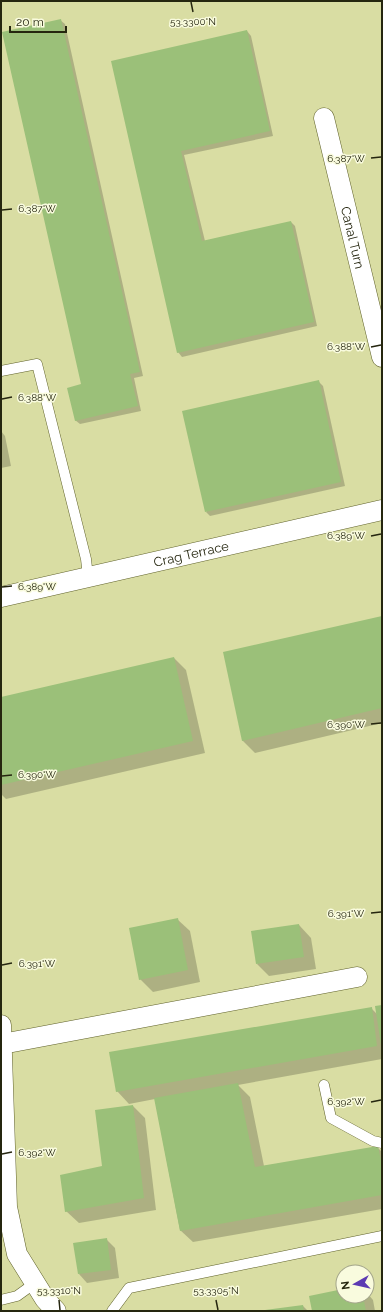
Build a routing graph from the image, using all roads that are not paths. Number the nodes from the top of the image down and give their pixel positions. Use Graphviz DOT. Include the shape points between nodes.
graph roads {
  1 [pos="324,118"];
  2 [pos="382,358"];
  3 [pos="1,371"];
  4 [pos="382,510"];
  5 [pos="88,577"];
  6 [pos="1,597"];
  7 [pos="357,977"];
  8 [pos="2,1034"];
  9 [pos="324,1085"];
  10 [pos="382,1143"];
  11 [pos="382,1236"];
  12 [pos="35,1284"];
  13 [pos="1,1300"];
  14 [pos="56,1311"];
  15 [pos="112,1311"];
  1 -- 2 [label="street, Canal Turn"];
  3 -- 5 [label="lane" via="37,364 86,559"];
  4 -- 5 [label="street, Crag Terrace"];
  5 -- 6 [label="street, Crag Terrace"];
  7 -- 8 [label="street"];
  8 -- 12 [label="street" via="7,1207 17,1254"];
  9 -- 10 [label="lane" via="332,1118 373,1141"];
  11 -- 15 [label="lane" via="129,1288"];
  12 -- 13 [label="lane" via="17,1296"];
  12 -- 14 [label="street"];
}
